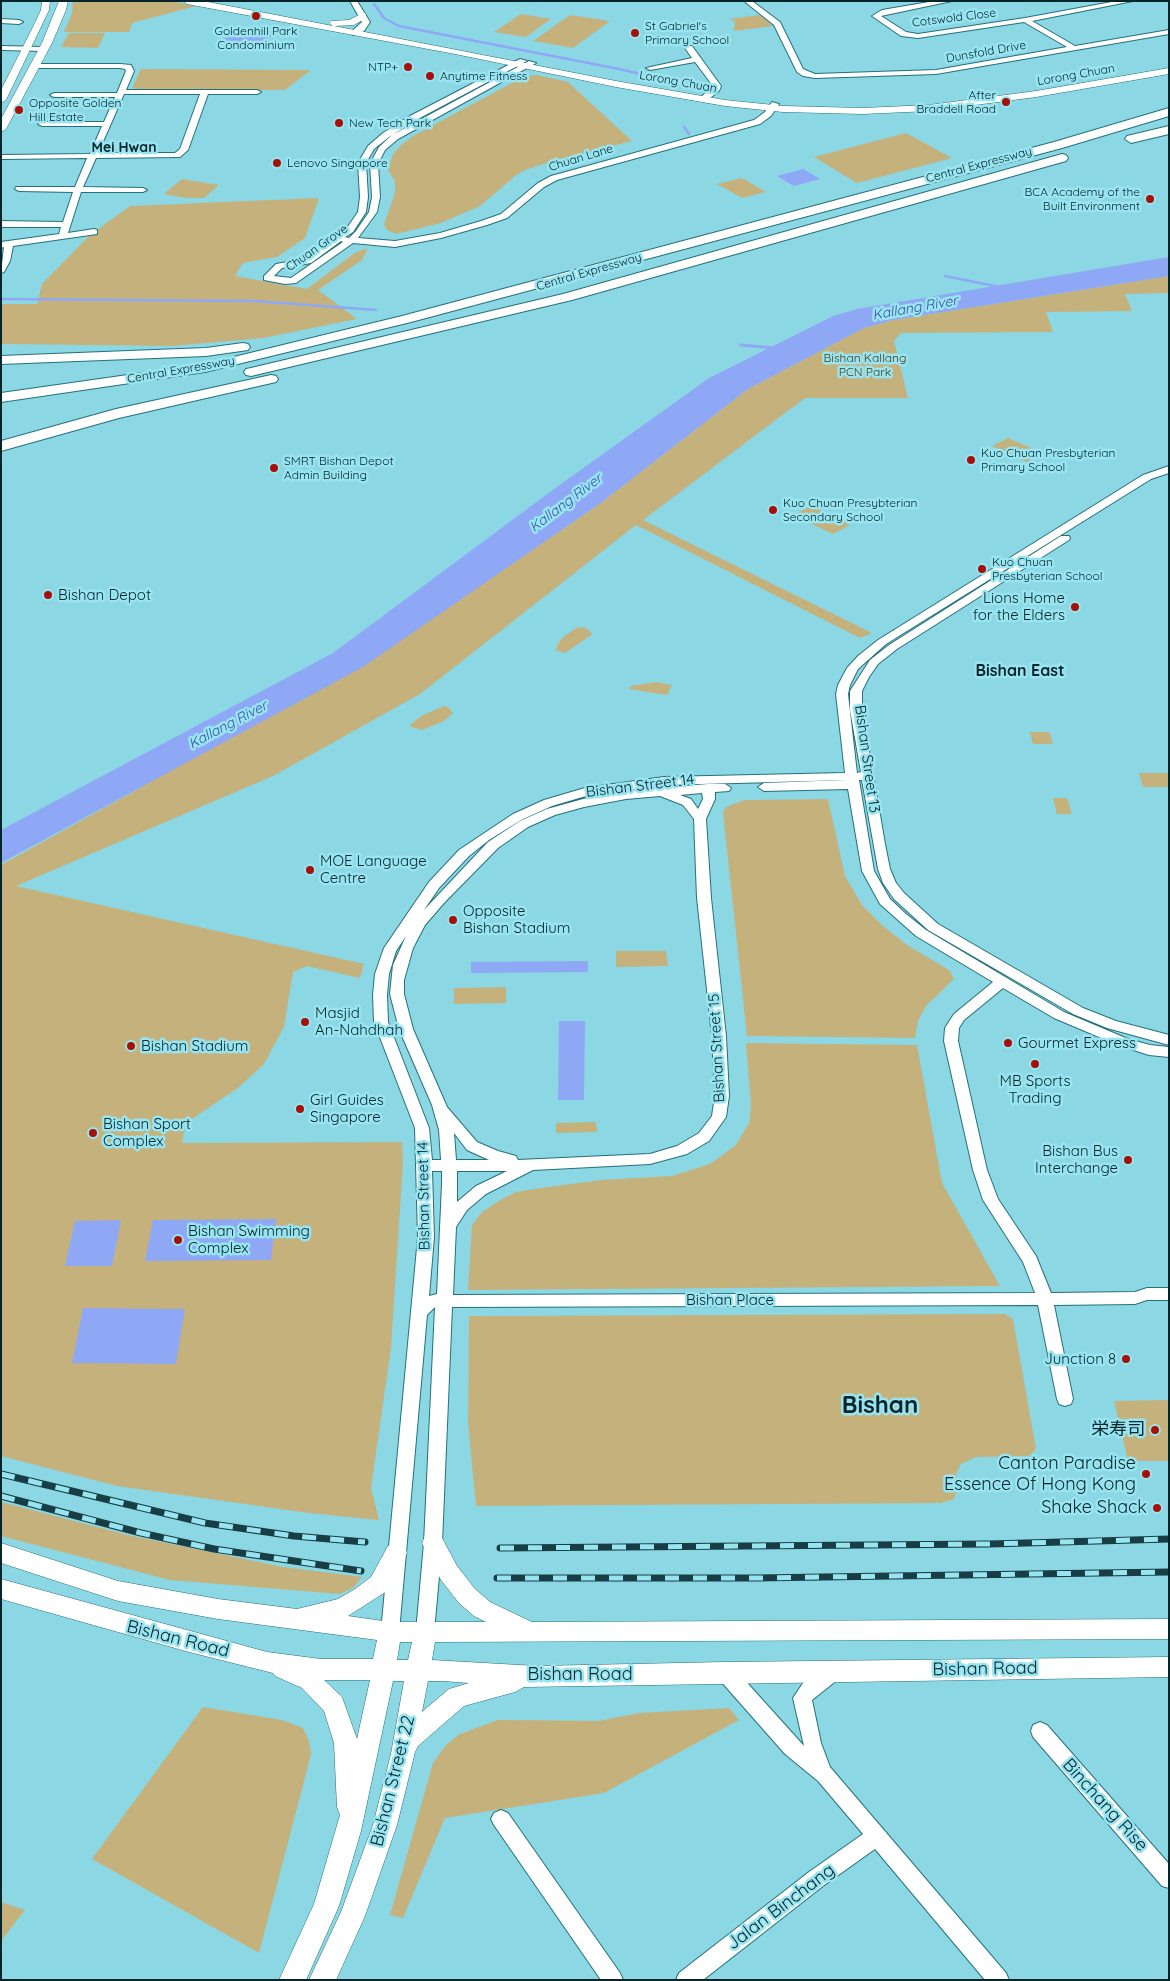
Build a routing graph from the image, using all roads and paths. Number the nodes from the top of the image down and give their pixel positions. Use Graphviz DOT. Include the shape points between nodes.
graph roads {
  1 [pos="46,1"];
  2 [pos="64,1"];
  3 [pos="188,1"];
  4 [pos="220,1"];
  5 [pos="353,1"];
  6 [pos="747,1"];
  7 [pos="949,1"];
  8 [pos="1130,1"];
  9 [pos="270,14"];
  10 [pos="363,16"];
  11 [pos="1025,20"];
  12 [pos="1,21"];
  13 [pos="19,22"];
  14 [pos="331,23"];
  15 [pos="358,31"];
  16 [pos="1169,32"];
  17 [pos="1,48"];
  18 [pos="26,48"];
  19 [pos="689,48"];
  20 [pos="1073,48"];
  21 [pos="44,49"];
  22 [pos="697,59"];
  23 [pos="525,63"];
  24 [pos="35,66"];
  25 [pos="1169,67"];
  26 [pos="650,68"];
  27 [pos="1169,71"];
  28 [pos="205,92"];
  29 [pos="257,92"];
  30 [pos="121,93"];
  31 [pos="54,95"];
  32 [pos="705,98"];
  33 [pos="1,100"];
  34 [pos="1169,103"];
  35 [pos="773,106"];
  36 [pos="1169,112"];
  37 [pos="42,124"];
  38 [pos="106,124"];
  39 [pos="1169,128"];
  40 [pos="1,129"];
  41 [pos="1126,140"];
  42 [pos="1039,149"];
  43 [pos="1077,154"];
  44 [pos="92,156"];
  45 [pos="1,157"];
  46 [pos="19,189"];
  47 [pos="78,189"];
  48 [pos="143,190"];
  49 [pos="1,224"];
  50 [pos="66,225"];
  51 [pos="94,232"];
  52 [pos="63,236"];
  53 [pos="339,240"];
  54 [pos="350,241"];
  55 [pos="5,244"];
  56 [pos="1,270"];
  57 [pos="406,320"];
  58 [pos="345,352"];
  59 [pos="1,355"];
  60 [pos="73,355"];
  61 [pos="1,360"];
  62 [pos="1,398"];
  63 [pos="1,411"];
  64 [pos="1,446"];
  65 [pos="1169,468"];
  66 [pos="1169,477"];
  67 [pos="692,779"];
  68 [pos="867,780"];
  69 [pos="852,781"];
  70 [pos="708,788"];
  71 [pos="659,791"];
  72 [pos="700,820"];
  73 [pos="1003,981"];
  74 [pos="1169,1040"];
  75 [pos="1169,1052"];
  76 [pos="439,1105"];
  77 [pos="532,1165"];
  78 [pos="424,1166"];
  79 [pos="449,1166"];
  80 [pos="448,1227"];
  81 [pos="1169,1294"];
  82 [pos="1135,1298"];
  83 [pos="1045,1299"];
  84 [pos="444,1300"];
  85 [pos="1169,1301"];
  86 [pos="420,1312"];
  87 [pos="1065,1399"];
  88 [pos="433,1543"];
  89 [pos="1,1553"];
  90 [pos="396,1553"];
  91 [pos="1,1589"];
  92 [pos="287,1619"];
  93 [pos="1169,1629"];
  94 [pos="390,1632"];
  95 [pos="424,1632"];
  96 [pos="528,1632"];
  97 [pos="267,1662"];
  98 [pos="1169,1667"];
  99 [pos="383,1670"];
  100 [pos="836,1670"];
  101 [pos="419,1671"];
  102 [pos="725,1672"];
  103 [pos="536,1676"];
  104 [pos="1040,1731"];
  105 [pos="403,1754"];
  106 [pos="824,1774"];
  107 [pos="501,1819"];
  108 [pos="350,1831"];
  109 [pos="877,1836"];
  110 [pos="1169,1879"];
  111 [pos="292,1980"];
  112 [pos="322,1980"];
  113 [pos="613,1980"];
  114 [pos="686,1980"];
  115 [pos="998,1980"];
  1 -- 18 [label="main road" via="45,10"];
  2 -- 21 [label="main road"];
  3 -- 9 [label="main road, Lorong Chuan"];
  4 -- 9 [label="main road, Lorong Chuan"];
  5 -- 10 [label="street"];
  6 -- 20 [label="street, Dunsfold Drive" via="777,24 800,70 815,76 928,72"];
  7 -- 11 [label="street, Cotswold Close" via="882,12 876,16 910,36"];
  8 -- 11 [label="street, Cotswold Close"];
  9 -- 14 [label="main road, Lorong Chuan"];
  9 -- 15 [label="main road, Lorong Chuan"];
  10 -- 14 [label="main road" via="350,23"];
  10 -- 15 [label="street" via="366,22"];
  11 -- 20 [label="street"];
  12 -- 13 [label="street"];
  14 -- 15 [label="main road, Lorong Chuan"];
  15 -- 23 [label="main road, Lorong Chuan"];
  16 -- 20 [label="street, Dunsfold Drive"];
  17 -- 18 [label="street"];
  18 -- 21 [label="street"];
  18 -- 33 [label="main road"];
  19 -- 22 [label="street"];
  21 -- 24 [label="main road"];
  22 -- 26 [label="street"];
  22 -- 32 [label="street" via="716,86"];
  23 -- 32 [label="main road, Lorong Chuan"];
  23 -- 53 [label="street, Chuan Grove" via="413,118 371,148 362,163 362,212"];
  23 -- 54 [label="street, Chuan Grove" via="426,119 382,149 374,164 376,196 373,212"];
  24 -- 30 [label="street" via="127,67 130,72"];
  24 -- 40 [label="main road"];
  25 -- 35 [label="main road, Lorong Chuan" via="931,105 859,108"];
  27 -- 35 [label="main road, Lorong Chuan" via="929,108 863,110"];
  28 -- 29 [label="street"];
  28 -- 30 [label="street"];
  28 -- 44 [label="street" via="181,153 167,156"];
  30 -- 31 [label="street"];
  30 -- 38 [label="street"];
  32 -- 35 [label="main road, Lorong Chuan"];
  34 -- 42 [label="highway" via="1042,144"];
  35 -- 54 [label="street, Chuan Lane" via="757,122 554,178 504,216 484,223 400,243"];
  36 -- 42 [label="highway, Central Expressway"];
  37 -- 38 [label="street"];
  38 -- 44 [label="street"];
  39 -- 41 [label="highway"];
  42 -- 57 [label="highway, Central Expressway"];
  43 -- 58 [label="highway, Central Expressway" via="567,297"];
  44 -- 45 [label="street"];
  44 -- 47 [label="street"];
  46 -- 47 [label="street"];
  47 -- 48 [label="street"];
  47 -- 50 [label="street"];
  49 -- 50 [label="street"];
  50 -- 52 [label="street"];
  51 -- 52 [label="street"];
  52 -- 55 [label="street"];
  53 -- 54 [label="street, Chuan Lane"];
  53 -- 54 [label="street, Chuan Grove" via="308,261 279,266 267,278 293,281"];
  55 -- 56 [label="street" via="6,260"];
  57 -- 60 [label="highway" via="206,352"];
  57 -- 62 [label="highway, Central Expressway" via="205,368"];
  58 -- 63 [label="highway, Central Expressway" via="208,381"];
  58 -- 64 [label="highway" via="308,369 116,414"];
  59 -- 60 [label="highway"];
  60 -- 61 [label="highway"];
  65 -- 69 [label="street, Bishan Street 13" via="1147,477 1058,532 882,642 862,658 844,685 842,694"];
  66 -- 68 [label="street, Bishan Street 13" via="1068,536 874,662 863,676 855,698"];
  67 -- 69 [label="street, Bishan Street 14"];
  67 -- 70 [label="street"];
  67 -- 78 [label="street, Bishan Street 14" via="586,792 548,803 517,817 464,853 434,885 412,916 389,951 382,974 381,1022 422,1128"];
  68 -- 69 [label="street, Bishan Street 14"];
  68 -- 74 [label="street, Bishan Street 13" via="884,869 890,883 899,896 933,927 1078,1010 1112,1025"];
  69 -- 70 [label="street, Bishan Street 14"];
  69 -- 73 [label="street, Bishan Street 13" via="868,871 885,901 921,933"];
  70 -- 71 [label="street, Bishan Street 14"];
  70 -- 72 [label="street, Bishan Street 15" via="708,799"];
  71 -- 72 [label="street" via="687,802"];
  71 -- 76 [label="street, Bishan Street 14" via="583,803 524,824 493,845 462,874 420,923 400,965 397,994 406,1029"];
  72 -- 77 [label="street, Bishan Street 15" via="704,898 719,1036 722,1096 719,1117 704,1137 682,1150 650,1159"];
  73 -- 75 [label="street, Bishan Street 13" via="1098,1033 1149,1050"];
  73 -- 83 [label="street" via="959,1017 952,1028 951,1041 980,1170 991,1200 1030,1260"];
  76 -- 77 [label="street" via="472,1146 494,1156"];
  76 -- 79 [label="street, Bishan Street 14" via="446,1130"];
  77 -- 79 [label="street, Bishan Street 15"];
  77 -- 80 [label="street" via="481,1190 462,1206"];
  78 -- 79 [label="street, Bishan Street 15"];
  78 -- 86 [label="street, Bishan Street 14" via="426,1237"];
  79 -- 80 [label="street, Bishan Street 14"];
  80 -- 84 [label="street, Bishan Street 14"];
  81 -- 82 [label="street, Bishan Place" via="1147,1294"];
  82 -- 83 [label="street, Bishan Place"];
  82 -- 85 [label="street, Bishan Place"];
  83 -- 84 [label="street, Bishan Place"];
  83 -- 87 [label="street"];
  84 -- 86 [label="street, Bishan Place" via="431,1301"];
  84 -- 88 [label="street, Bishan Street 14"];
  86 -- 90 [label="street, Bishan Street 14"];
  88 -- 95 [label="street, Bishan Street 14"];
  88 -- 96 [label="main road" via="449,1573 467,1596 482,1609"];
  89 -- 92 [label="main road" via="118,1591"];
  90 -- 92 [label="main road" via="379,1584 358,1599 343,1608"];
  90 -- 94 [label="street, Bishan Street 14"];
  91 -- 97 [label="main road, Bishan Road"];
  92 -- 94 [label="main road"];
  93 -- 96 [label="main road"];
  94 -- 95 [label="main road"];
  94 -- 99 [label="main road, Bishan Street 22"];
  95 -- 96 [label="main road"];
  95 -- 101 [label="main road, Bishan Street 22"];
  97 -- 99 [label="main road, Bishan Road" via="321,1669"];
  97 -- 108 [label="main road" via="310,1681 334,1705 346,1742"];
  98 -- 100 [label="main road, Bishan Road"];
  99 -- 101 [label="main road, Bishan Road"];
  99 -- 108 [label="main road, Bishan Street 22"];
  100 -- 102 [label="main road, Bishan Road"];
  100 -- 106 [label="street" via="802,1698 812,1743"];
  101 -- 103 [label="main road, Bishan Road"];
  101 -- 105 [label="main road, Bishan Street 22"];
  102 -- 103 [label="main road, Bishan Road"];
  102 -- 106 [label="street" via="792,1748"];
  103 -- 105 [label="main road" via="457,1697 410,1738"];
  104 -- 110 [label="street, Binchang Rise"];
  105 -- 112 [label="main road, Bishan Street 22" via="385,1825 352,1916"];
  106 -- 109 [label="street"];
  107 -- 113 [label="street"];
  108 -- 111 [label="main road, Bishan Street 22" via="326,1906"];
  109 -- 114 [label="street, Jalan Binchang"];
  109 -- 115 [label="street"];
}
